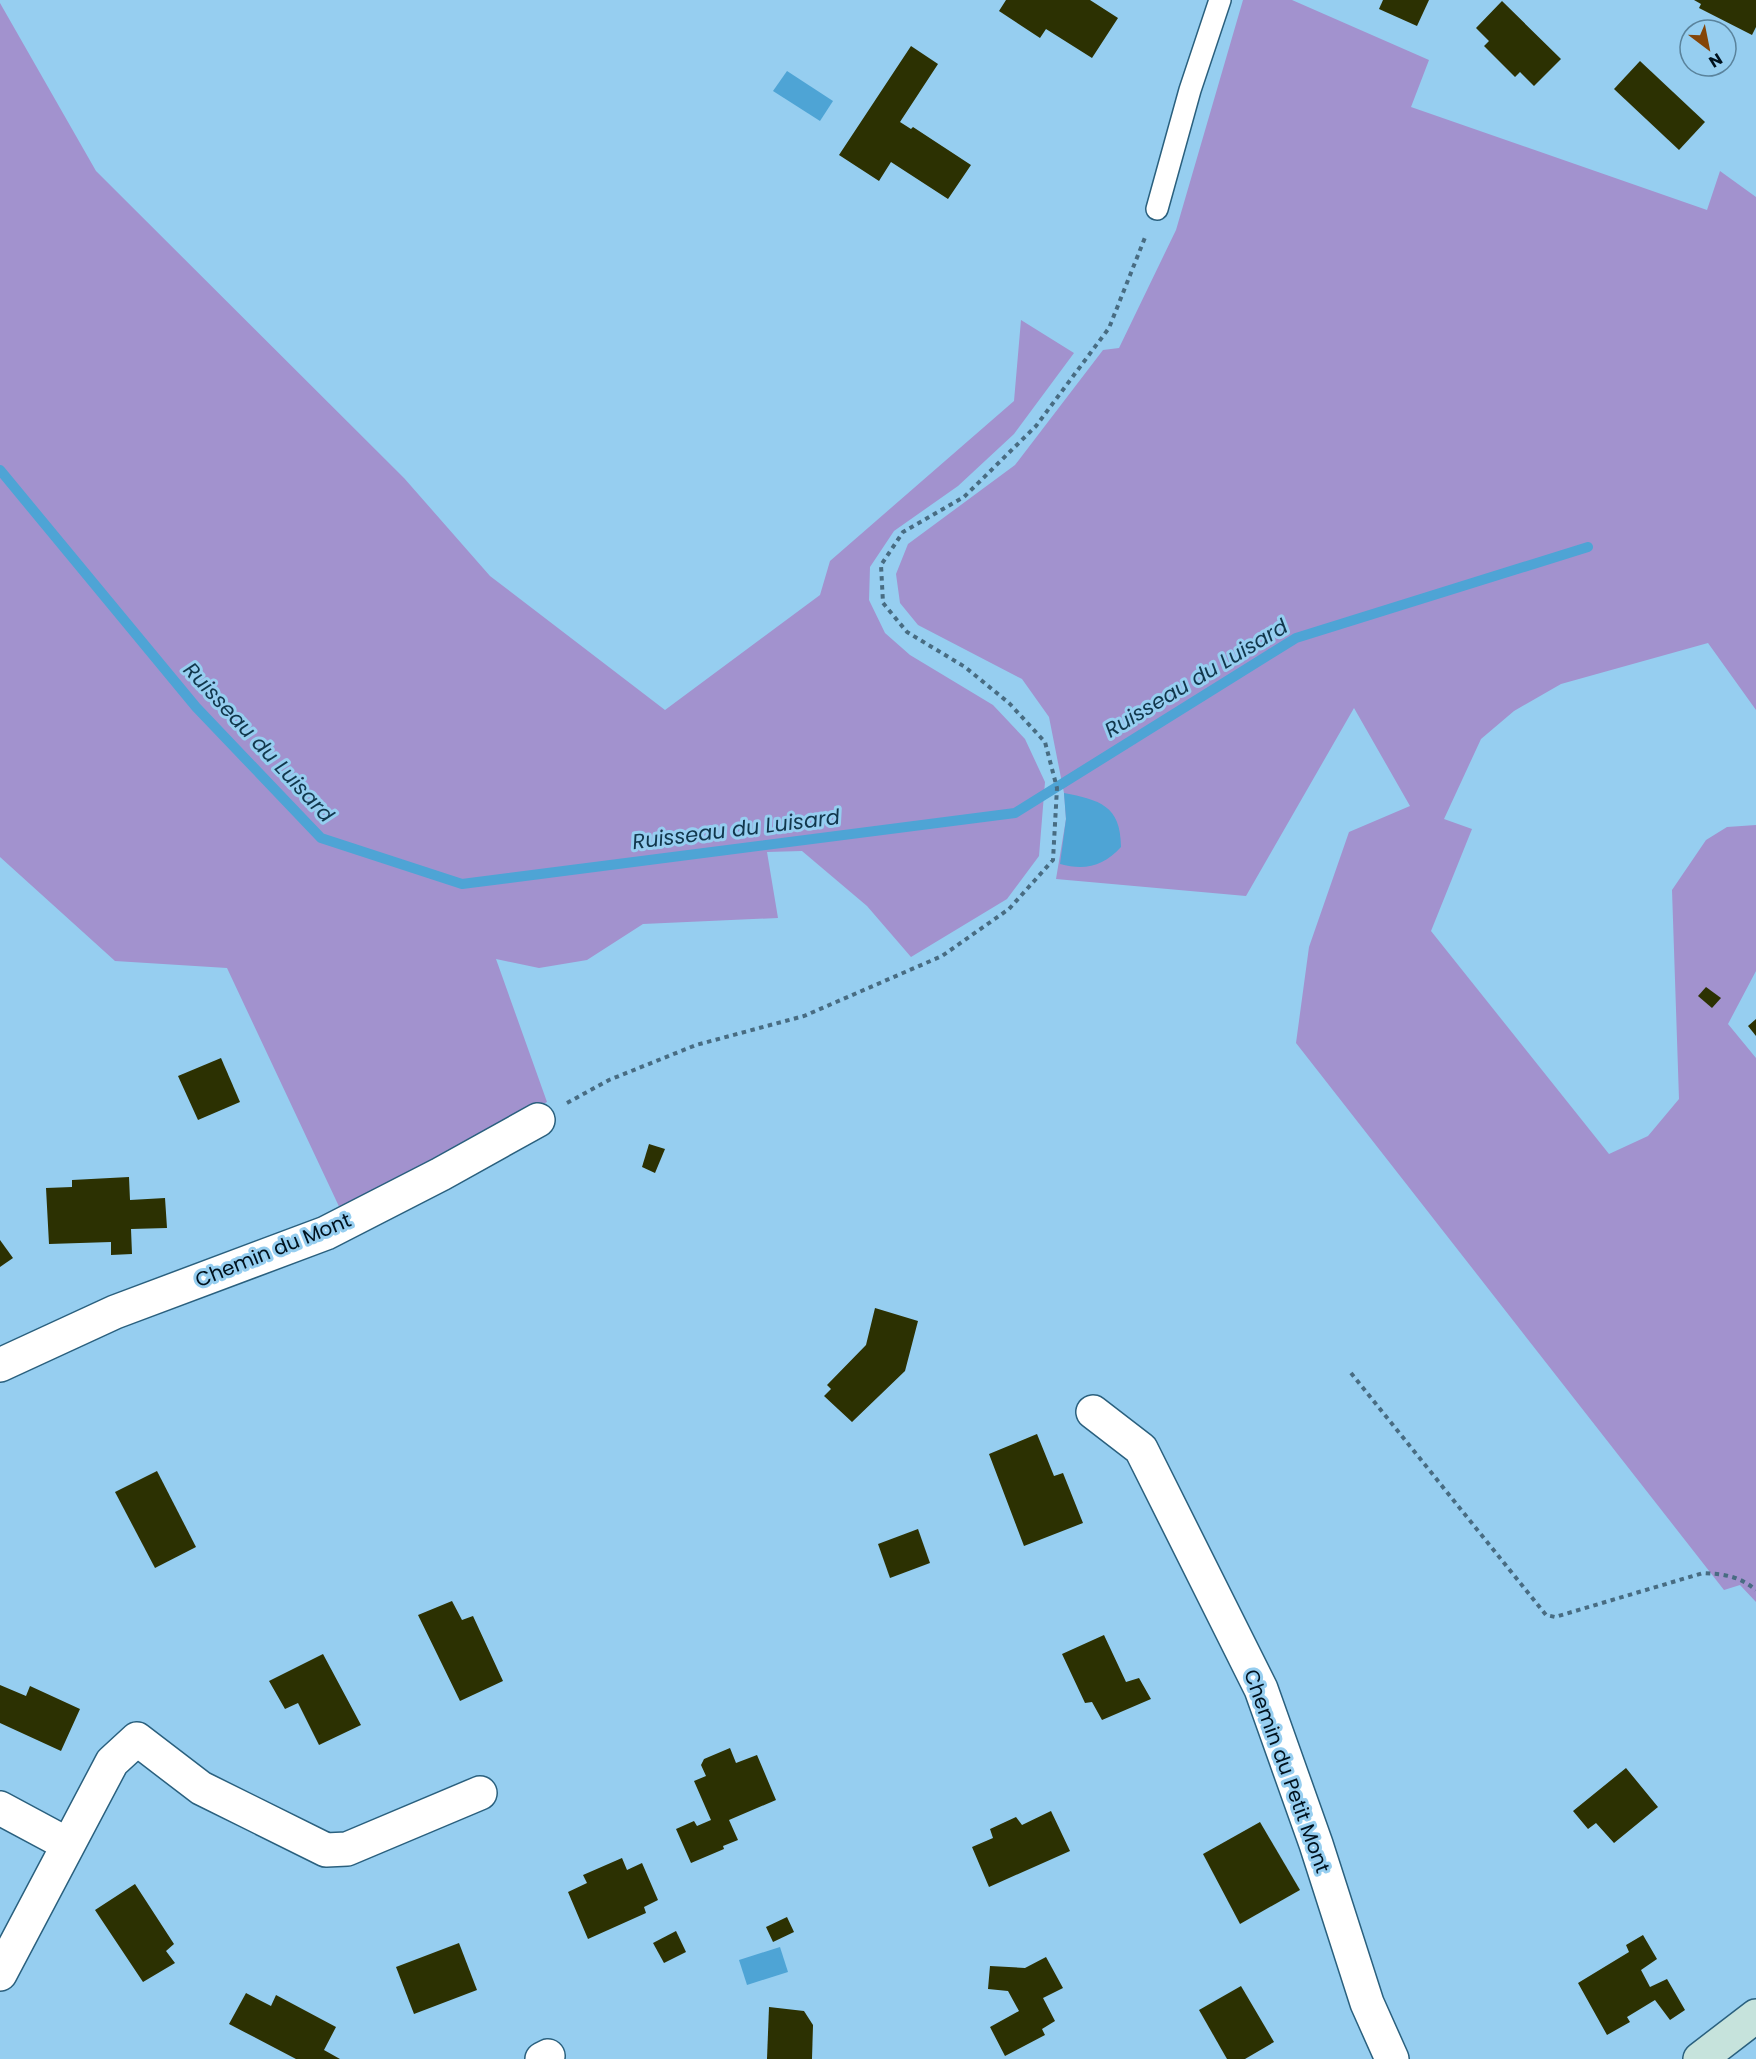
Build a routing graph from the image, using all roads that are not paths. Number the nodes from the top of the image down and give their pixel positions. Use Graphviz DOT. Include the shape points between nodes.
graph roads {
  1 [pos="1220,0"];
  2 [pos="1157,209"];
  3 [pos="538,1120"];
  4 [pos="0,1365"];
  5 [pos="1093,1412"];
  6 [pos="480,1793"];
  7 [pos="0,1808"];
  8 [pos="67,1844"];
  9 [pos="0,1974"];
  10 [pos="1756,2016"];
  11 [pos="1392,2059"];
  12 [pos="1700,2059"];
  1 -- 2 [label="lane"];
  3 -- 4 [label="street, Chemin du Mont" via="326,1233 115,1312"];
  5 -- 11 [label="street, Chemin du Petit Mont" via="1141,1449 1261,1689 1367,2003"];
  6 -- 8 [label="street" via="347,1849 326,1850 201,1788 137,1739 112,1762"];
  7 -- 8 [label="street"];
  8 -- 9 [label="street"];
  10 -- 12 [label="street"];
}
